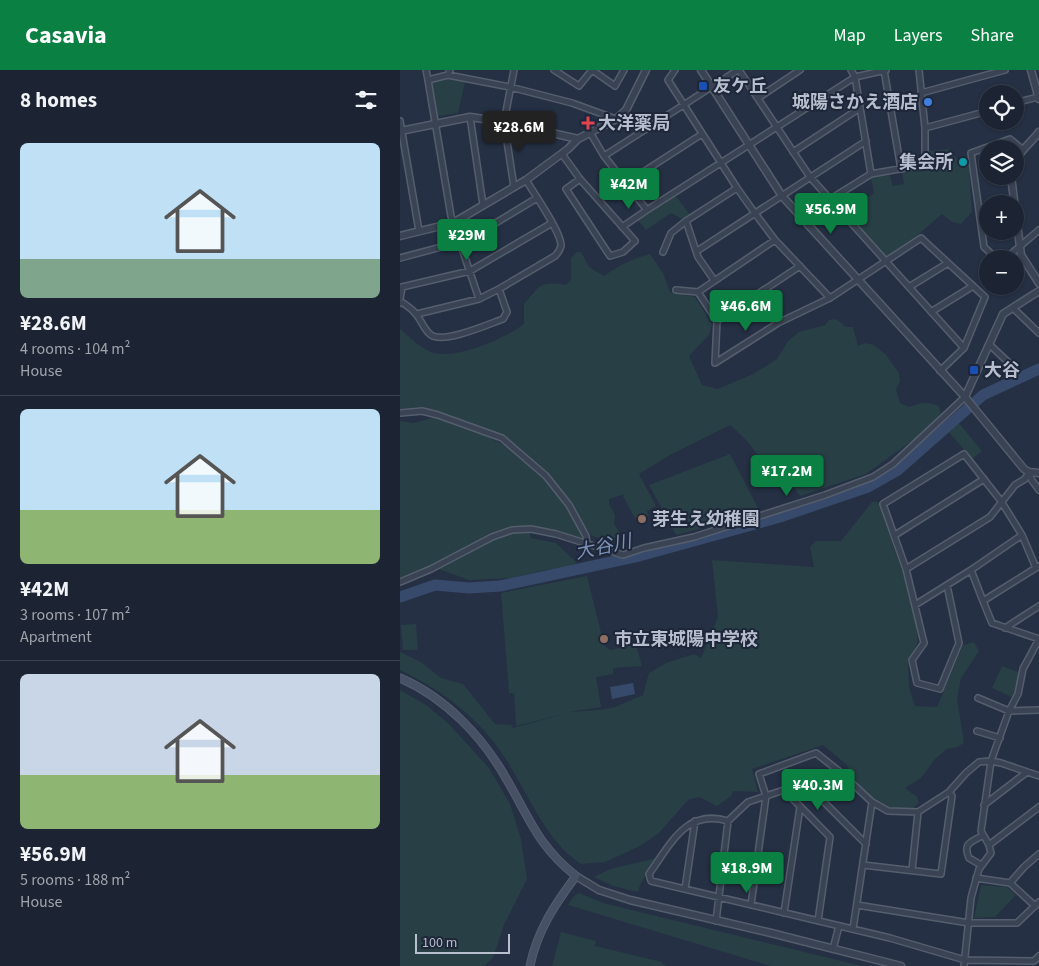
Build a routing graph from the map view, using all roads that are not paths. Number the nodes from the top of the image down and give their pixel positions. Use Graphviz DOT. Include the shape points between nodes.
graph roads {
  1 [pos="426,70"];
  2 [pos="514,70"];
  3 [pos="554,70"];
  4 [pos="592,70"];
  5 [pos="624,70"];
  6 [pos="646,70"];
  7 [pos="675,70"];
  8 [pos="700,70"];
  9 [pos="739,70"];
  10 [pos="800,70"];
  11 [pos="852,70"];
  12 [pos="885,70"];
  13 [pos="919,70"];
  14 [pos="1005,70"];
  15 [pos="1031,70"];
  16 [pos="449,72"];
  17 [pos="855,77"];
  18 [pos="428,80"];
  19 [pos="510,87"];
  20 [pos="712,87"];
  21 [pos="921,93"];
  22 [pos="758,98"];
  23 [pos="1039,98"];
  24 [pos="1024,101"];
  25 [pos="684,105"];
  26 [pos="860,108"];
  27 [pos="979,113"];
  28 [pos="470,117"];
  29 [pos="616,120"];
  30 [pos="400,121"];
  31 [pos="504,122"];
  32 [pos="435,123"];
  33 [pos="776,127"];
  34 [pos="924,128"];
  35 [pos="401,131"];
  36 [pos="1039,132"];
  37 [pos="591,134"];
  38 [pos="702,134"];
  39 [pos="578,139"];
  40 [pos="866,142"];
  41 [pos="749,144"];
  42 [pos="1024,148"];
  43 [pos="979,150"];
  44 [pos="793,152"];
  45 [pos="562,154"];
  46 [pos="604,156"];
  47 [pos="721,162"];
  48 [pos="901,168"];
  49 [pos="871,174"];
  50 [pos="810,177"];
  51 [pos="580,179"];
  52 [pos="526,180"];
  53 [pos="626,183"];
  54 [pos="1013,185"];
  55 [pos="514,187"];
  56 [pos="736,188"];
  57 [pos="782,196"];
  58 [pos="537,198"];
  59 [pos="829,200"];
  60 [pos="483,205"];
  61 [pos="647,210"];
  62 [pos="754,212"];
  63 [pos="686,221"];
  64 [pos="552,222"];
  65 [pos="453,223"];
  66 [pos="622,227"];
  67 [pos="1039,230"];
  68 [pos="419,232"];
  69 [pos="400,236"];
  70 [pos="776,240"];
  71 [pos="460,242"];
  72 [pos="1020,247"];
  73 [pos="987,250"];
  74 [pos="1016,250"];
  75 [pos="697,251"];
  76 [pos="663,252"];
  77 [pos="400,258"];
  78 [pos="886,262"];
  79 [pos="948,263"];
  80 [pos="800,266"];
  81 [pos="470,271"];
  82 [pos="714,280"];
  83 [pos="858,281"];
  84 [pos="1039,283"];
  85 [pos="973,286"];
  86 [pos="909,287"];
  87 [pos="499,289"];
  88 [pos="676,290"];
  89 [pos="1039,291"];
  90 [pos="698,292"];
  91 [pos="830,298"];
  92 [pos="479,299"];
  93 [pos="400,301"];
  94 [pos="1012,308"];
  95 [pos="931,312"];
  96 [pos="417,314"];
  97 [pos="716,321"];
  98 [pos="1039,333"];
  99 [pos="989,344"];
  100 [pos="964,348"];
  101 [pos="1008,362"];
  102 [pos="940,371"];
  103 [pos="966,400"];
  104 [pos="400,413"];
  105 [pos="1029,472"];
  106 [pos="1039,473"];
  107 [pos="984,479"];
  108 [pos="1039,490"];
  109 [pos="1001,501"];
  110 [pos="895,535"];
  111 [pos="1022,536"];
  112 [pos="587,544"];
  113 [pos="1037,567"];
  114 [pos="906,569"];
  115 [pos="971,570"];
  116 [pos="400,582"];
  117 [pos="947,585"];
  118 [pos="983,601"];
  119 [pos="915,605"];
  120 [pos="1039,606"];
  121 [pos="1005,628"];
  122 [pos="1039,639"];
  123 [pos="400,678"];
  124 [pos="978,698"];
  125 [pos="1039,710"];
  126 [pos="1009,711"];
  127 [pos="977,731"];
  128 [pos="1000,738"];
  129 [pos="991,761"];
  130 [pos="840,772"];
  131 [pos="1027,772"];
  132 [pos="1039,776"];
  133 [pos="949,792"];
  134 [pos="766,796"];
  135 [pos="872,802"];
  136 [pos="984,805"];
  137 [pos="800,807"];
  138 [pos="1039,807"];
  139 [pos="918,812"];
  140 [pos="695,821"];
  141 [pos="728,821"];
  142 [pos="983,835"];
  143 [pos="866,844"];
  144 [pos="989,845"];
  145 [pos="1039,854"];
  146 [pos="863,865"];
  147 [pos="981,865"];
  148 [pos="912,870"];
  149 [pos="576,876"];
  150 [pos="976,878"];
  151 [pos="1010,883"];
  152 [pos="685,889"];
  153 [pos="719,897"];
  154 [pos="1037,904"];
  155 [pos="751,905"];
  156 [pos="857,905"];
  157 [pos="784,913"];
  158 [pos="716,920"];
  159 [pos="818,921"];
  160 [pos="969,923"];
  161 [pos="839,926"];
  162 [pos="852,929"];
  163 [pos="833,949"];
  164 [pos="1039,956"];
  165 [pos="964,963"];
  166 [pos="530,966"];
  167 [pos="901,966"];
  1 -- 18 [label="street"];
  2 -- 19 [label="street"];
  3 -- 4 [label="street" via="579,86"];
  4 -- 5 [label="street" via="614,86"];
  6 -- 29 [label="street" via="626,110"];
  7 -- 25 [label="street" via="668,80"];
  8 -- 20 [label="street"];
  9 -- 20 [label="street"];
  9 -- 22 [label="street"];
  10 -- 22 [label="street"];
  11 -- 17 [label="street"];
  12 -- 17 [label="street"];
  12 -- 48 [label="street"];
  13 -- 21 [label="street"];
  14 -- 21 [label="street"];
  15 -- 23 [label="street"];
  16 -- 18 [label="street"];
  16 -- 19 [label="street"];
  17 -- 26 [label="street"];
  17 -- 33 [label="street"];
  18 -- 32 [label="street"];
  19 -- 29 [label="street" via="572,103"];
  19 -- 31 [label="street"];
  20 -- 25 [label="street"];
  20 -- 41 [label="street"];
  21 -- 34 [label="street"];
  22 -- 33 [label="street"];
  23 -- 24 [label="street"];
  25 -- 38 [label="street"];
  25 -- 46 [label="street"];
  26 -- 40 [label="street"];
  26 -- 44 [label="street"];
  27 -- 34 [label="street"];
  28 -- 31 [label="street"];
  28 -- 32 [label="street"];
  28 -- 60 [label="street"];
  29 -- 37 [label="street"];
  30 -- 35 [label="street"];
  31 -- 39 [label="street"];
  31 -- 55 [label="street"];
  32 -- 35 [label="street"];
  32 -- 65 [label="street"];
  33 -- 41 [label="street"];
  33 -- 44 [label="street"];
  34 -- 48 [label="street" via="925,157 916,166"];
  35 -- 68 [label="street"];
  36 -- 42 [label="street"];
  37 -- 39 [label="street"];
  37 -- 46 [label="street"];
  38 -- 47 [label="street"];
  38 -- 53 [label="street"];
  39 -- 45 [label="street"];
  40 -- 49 [label="street"];
  40 -- 50 [label="street"];
  41 -- 47 [label="street"];
  41 -- 57 [label="street"];
  43 -- 73 [label="street" via="971,153 984,247"];
  44 -- 50 [label="street"];
  45 -- 51 [label="street"];
  45 -- 52 [label="street"];
  46 -- 53 [label="street"];
  47 -- 56 [label="street"];
  47 -- 61 [label="street"];
  48 -- 49 [label="street"];
  49 -- 59 [label="street"];
  50 -- 57 [label="street"];
  50 -- 59 [label="street"];
  51 -- 66 [label="street"];
  51 -- 66 [label="street" via="566,189 610,256 623,252 635,241"];
  52 -- 55 [label="street"];
  52 -- 58 [label="street"];
  53 -- 61 [label="street"];
  54 -- 72 [label="street"];
  55 -- 60 [label="street"];
  56 -- 62 [label="street"];
  56 -- 63 [label="street"];
  57 -- 62 [label="street"];
  57 -- 83 [label="street"];
  58 -- 64 [label="street"];
  58 -- 71 [label="street"];
  59 -- 78 [label="street"];
  60 -- 65 [label="street"];
  61 -- 66 [label="street"];
  62 -- 70 [label="street"];
  62 -- 75 [label="street"];
  63 -- 75 [label="street"];
  63 -- 76 [label="street" via="671,233"];
  64 -- 81 [label="street"];
  64 -- 87 [label="street" via="560,238 559,252"];
  65 -- 68 [label="street"];
  65 -- 71 [label="street"];
  67 -- 72 [label="street"];
  68 -- 69 [label="street"];
  70 -- 80 [label="street"];
  70 -- 82 [label="street"];
  71 -- 77 [label="street"];
  71 -- 81 [label="street"];
  72 -- 74 [label="street"];
  72 -- 84 [label="street" via="1021,256"];
  75 -- 82 [label="street"];
  78 -- 79 [label="street" via="921,238"];
  78 -- 83 [label="street"];
  78 -- 86 [label="street"];
  79 -- 85 [label="street"];
  79 -- 86 [label="street"];
  80 -- 91 [label="street"];
  80 -- 97 [label="street"];
  81 -- 92 [label="street"];
  81 -- 93 [label="street" via="402,287"];
  82 -- 90 [label="street"];
  83 -- 91 [label="street"];
  83 -- 102 [label="street"];
  85 -- 95 [label="street"];
  85 -- 100 [label="street" via="986,297"];
  86 -- 95 [label="street"];
  87 -- 92 [label="street"];
  87 -- 96 [label="street" via="507,312 503,319 466,332 445,338 433,336"];
  88 -- 90 [label="street"];
  89 -- 94 [label="street"];
  90 -- 97 [label="street"];
  91 -- 97 [label="street" via="778,323 715,363"];
  92 -- 96 [label="street"];
  93 -- 96 [label="street"];
  94 -- 98 [label="street"];
  94 -- 99 [label="street" via="1003,314"];
  95 -- 100 [label="street"];
  99 -- 101 [label="street"];
  99 -- 103 [label="street"];
  100 -- 102 [label="street"];
  102 -- 103 [label="street"];
  103 -- 105 [label="street"];
  103 -- 112 [label="street" via="893,464 873,477 825,496 694,537 623,555"];
  104 -- 112 [label="street" via="422,410 502,438 546,476 569,505"];
  105 -- 106 [label="street"];
  105 -- 108 [label="street"];
  105 -- 109 [label="street" via="1025,480 1015,485"];
  107 -- 109 [label="street"];
  107 -- 110 [label="street"];
  107 -- 110 [label="street" via="964,454 883,504"];
  109 -- 111 [label="street"];
  109 -- 114 [label="street" via="990,516"];
  110 -- 114 [label="street"];
  111 -- 113 [label="street"];
  111 -- 115 [label="street"];
  112 -- 116 [label="street" via="531,529 512,530"];
  113 -- 118 [label="street"];
  114 -- 119 [label="street"];
  115 -- 117 [label="street"];
  115 -- 118 [label="street"];
  117 -- 119 [label="street"];
  117 -- 119 [label="street" via="959,643 940,688 917,683 912,660 924,643"];
  118 -- 121 [label="street" via="992,623"];
  120 -- 121 [label="street"];
  121 -- 122 [label="street"];
  122 -- 126 [label="street" via="1023,668 1018,694"];
  123 -- 149 [label="main road" via="438,700 474,733 498,765 533,830"];
  124 -- 126 [label="street"];
  125 -- 126 [label="street"];
  126 -- 128 [label="street"];
  127 -- 128 [label="street"];
  128 -- 129 [label="street"];
  129 -- 131 [label="street"];
  129 -- 133 [label="street" via="979,762"];
  129 -- 136 [label="street"];
  130 -- 134 [label="street" via="816,753 759,774"];
  130 -- 135 [label="street"];
  130 -- 143 [label="street" via="820,797"];
  131 -- 132 [label="street"];
  131 -- 136 [label="street"];
  133 -- 139 [label="street"];
  133 -- 148 [label="street" via="952,796 941,874"];
  134 -- 137 [label="street" via="784,790"];
  134 -- 141 [label="street" via="748,802"];
  134 -- 155 [label="street"];
  135 -- 139 [label="street" via="888,811"];
  135 -- 143 [label="street"];
  136 -- 142 [label="street"];
  137 -- 157 [label="street"];
  137 -- 159 [label="street" via="830,837"];
  138 -- 144 [label="street"];
  139 -- 148 [label="street"];
  140 -- 141 [label="street" via="715,817"];
  140 -- 152 [label="street"];
  140 -- 152 [label="street" via="676,835 649,874 651,880"];
  141 -- 153 [label="street"];
  142 -- 144 [label="street"];
  142 -- 147 [label="street" via="969,843 966,850 969,858"];
  143 -- 146 [label="street"];
  144 -- 147 [label="street" via="989,857"];
  145 -- 151 [label="street"];
  146 -- 148 [label="street"];
  146 -- 156 [label="street"];
  147 -- 150 [label="street"];
  149 -- 158 [label="street" via="614,895"];
  149 -- 166 [label="main road" via="547,916"];
  150 -- 151 [label="street"];
  150 -- 160 [label="street"];
  151 -- 154 [label="street"];
  152 -- 153 [label="street"];
  153 -- 155 [label="street"];
  153 -- 158 [label="street"];
  154 -- 160 [label="street" via="1017,924"];
  155 -- 157 [label="street"];
  156 -- 160 [label="street"];
  156 -- 162 [label="street"];
  157 -- 159 [label="street"];
  158 -- 163 [label="street"];
  159 -- 161 [label="street"];
  160 -- 165 [label="street"];
  161 -- 162 [label="street"];
  161 -- 163 [label="street"];
  162 -- 165 [label="street" via="928,948"];
  163 -- 167 [label="street"];
  164 -- 165 [label="street" via="1034,961"];
}
